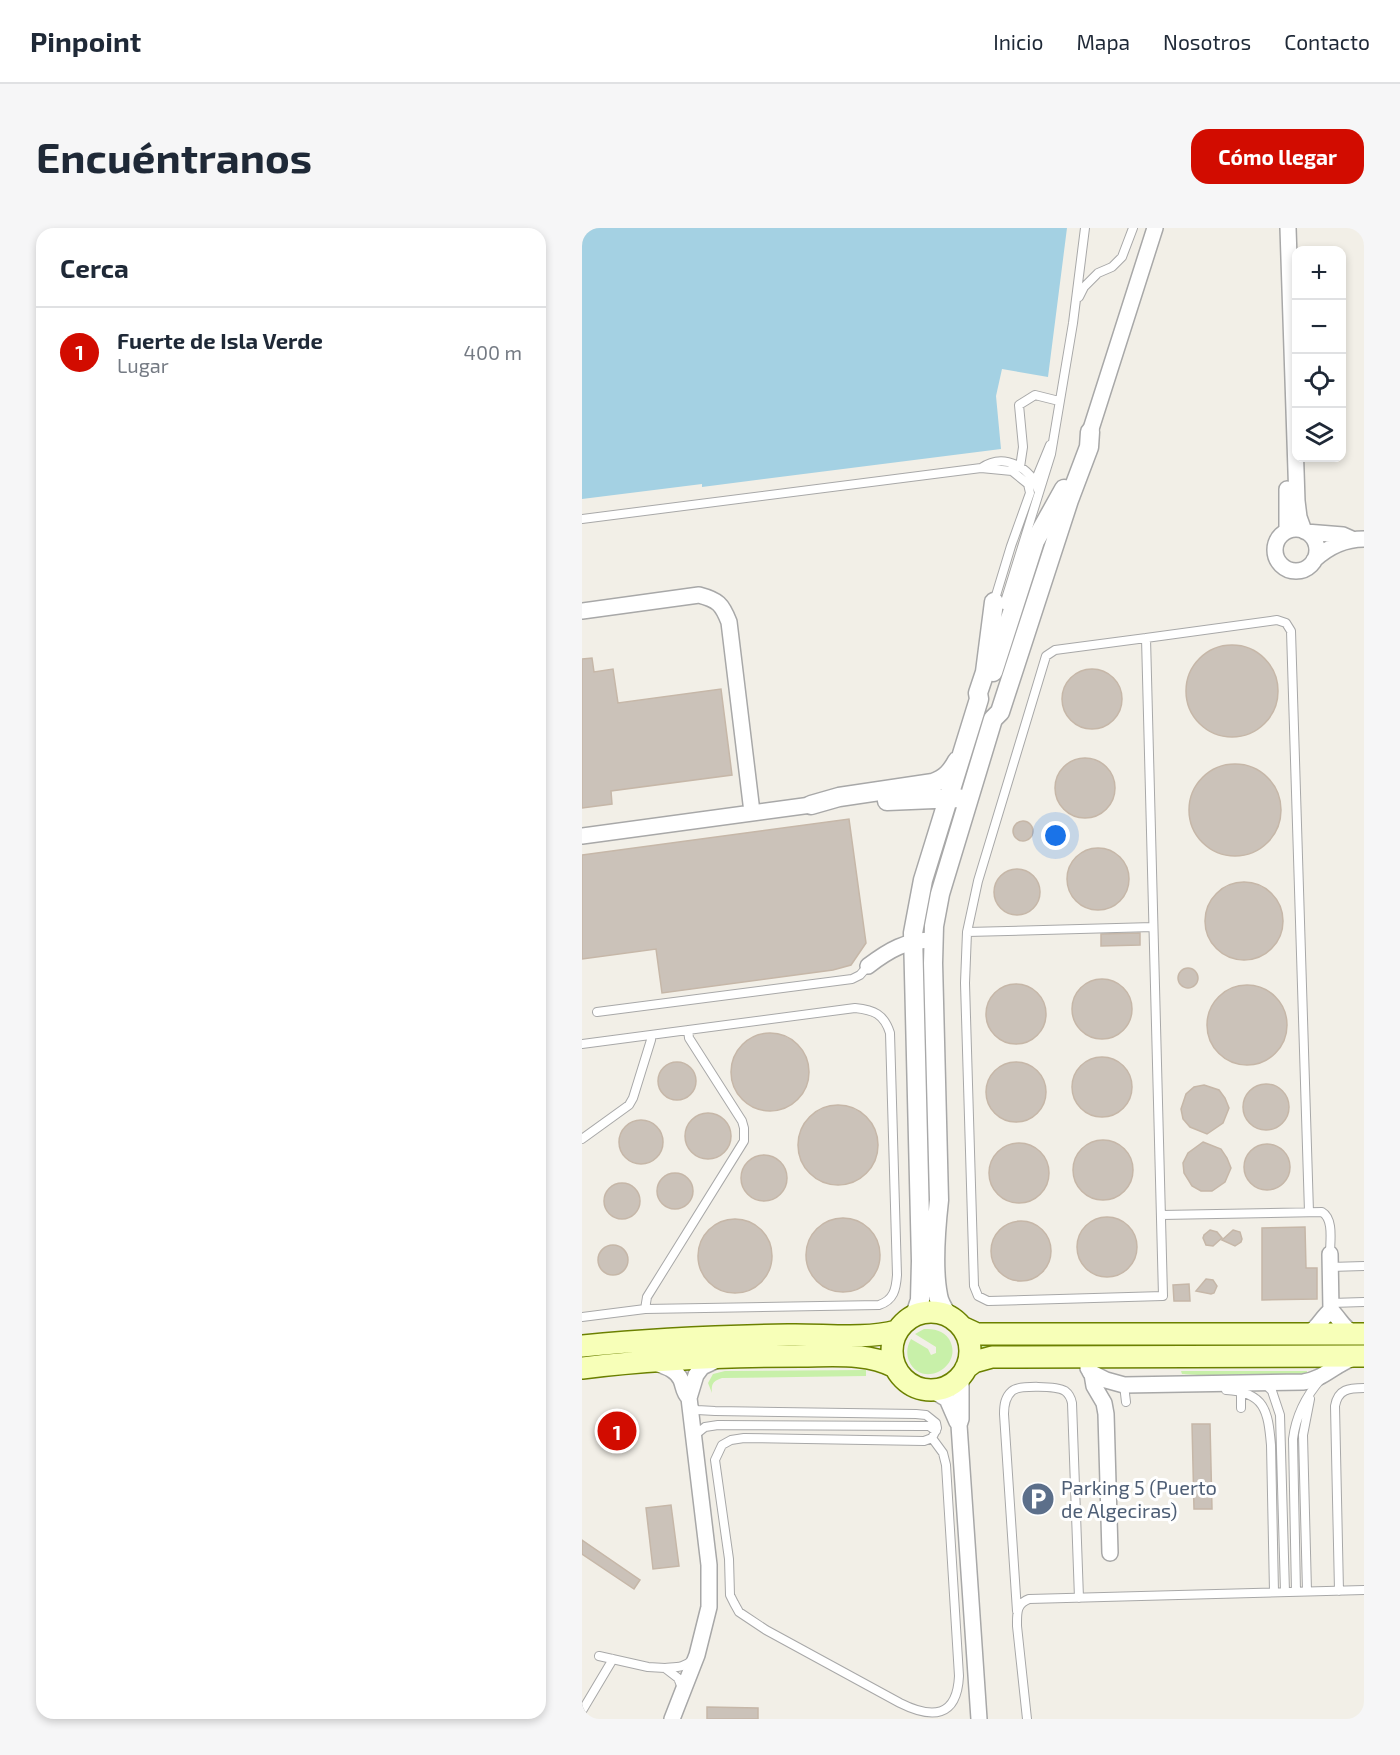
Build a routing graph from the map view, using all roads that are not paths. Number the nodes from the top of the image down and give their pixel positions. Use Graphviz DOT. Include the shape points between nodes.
graph roads {
  1 [pos="1085,228"];
  2 [pos="1133,228"];
  3 [pos="1155,228"];
  4 [pos="1278,228"];
  5 [pos="1288,228"];
  6 [pos="1075,304"];
  7 [pos="1059,401"];
  8 [pos="1090,432"];
  9 [pos="1052,441"];
  10 [pos="1020,467"];
  11 [pos="981,468"];
  12 [pos="1035,481"];
  13 [pos="1039,492"];
  14 [pos="1029,498"];
  15 [pos="582,519"];
  16 [pos="1287,531"];
  17 [pos="1305,531"];
  18 [pos="1358,539"];
  19 [pos="1314,561"];
  20 [pos="999,604"];
  21 [pos="582,611"];
  22 [pos="1146,638"];
  23 [pos="1000,650"];
  24 [pos="979,699"];
  25 [pos="993,719"];
  26 [pos="963,752"];
  27 [pos="897,794"];
  28 [pos="958,798"];
  29 [pos="811,805"];
  30 [pos="752,812"];
  31 [pos="582,836"];
  32 [pos="1153,927"];
  33 [pos="967,932"];
  34 [pos="933,940"];
  35 [pos="913,941"];
  36 [pos="868,966"];
  37 [pos="597,1012"];
  38 [pos="688,1030"];
  39 [pos="651,1035"];
  40 [pos="582,1044"];
  41 [pos="582,1139"];
  42 [pos="1309,1212"];
  43 [pos="1161,1215"];
  44 [pos="1330,1260"];
  45 [pos="1364,1266"];
  46 [pos="1364,1302"];
  47 [pos="1331,1306"];
  48 [pos="645,1309"];
  49 [pos="915,1315"];
  50 [pos="582,1317"];
  51 [pos="955,1322"];
  52 [pos="897,1331"];
  53 [pos="1307,1334"];
  54 [pos="1360,1334"];
  55 [pos="582,1346"];
  56 [pos="1364,1356"];
  57 [pos="1123,1357"];
  58 [pos="722,1358"];
  59 [pos="1067,1358"];
  60 [pos="652,1362"];
  61 [pos="895,1367"];
  62 [pos="582,1368"];
  63 [pos="963,1372"];
  64 [pos="1329,1372"];
  65 [pos="1264,1383"];
  66 [pos="1130,1385"];
  67 [pos="1315,1387"];
  68 [pos="1103,1388"];
  69 [pos="1364,1388"];
  70 [pos="930,1389"];
  71 [pos="1241,1391"];
  72 [pos="690,1401"];
  73 [pos="1126,1402"];
  74 [pos="1241,1408"];
  75 [pos="959,1425"];
  76 [pos="934,1435"];
  77 [pos="693,1436"];
  78 [pos="1110,1553"];
  79 [pos="1339,1590"];
  80 [pos="1364,1590"];
  81 [pos="1307,1591"];
  82 [pos="1274,1592"];
  83 [pos="1285,1592"];
  84 [pos="1296,1592"];
  85 [pos="1079,1598"];
  86 [pos="1017,1611"];
  87 [pos="697,1655"];
  88 [pos="599,1656"];
  89 [pos="613,1659"];
  90 [pos="665,1668"];
  91 [pos="682,1692"];
  92 [pos="582,1711"];
  93 [pos="672,1719"];
  94 [pos="979,1719"];
  95 [pos="1027,1719"];
  1 -- 6 [label="lane"];
  2 -- 6 [label="lane" via="1122,257 1084,287"];
  3 -- 8 [label="street"];
  4 -- 16 [label="street"];
  5 -- 17 [label="street" via="1297,501"];
  6 -- 7 [label="lane"];
  7 -- 9 [label="lane"];
  7 -- 10 [label="lane" via="1035,395 1019,405 1023,447"];
  8 -- 23 [label="street" via="1035,541"];
  8 -- 25 [label="street" via="1089,447 1068,500 1000,712"];
  9 -- 12 [label="lane"];
  9 -- 13 [label="lane"];
  10 -- 11 [label="lane" via="991,461"];
  10 -- 12 [label="lane"];
  11 -- 14 [label="lane" via="1018,474 1028,484"];
  11 -- 15 [label="lane"];
  12 -- 13 [label="lane"];
  12 -- 14 [label="lane"];
  13 -- 20 [label="lane"];
  14 -- 20 [label="lane" via="1011,546"];
  16 -- 17 [label="street"];
  16 -- 19 [label="street" via="1276,545 1279,562 1288,569 1300,570"];
  17 -- 18 [label="street"];
  17 -- 19 [label="street" via="1316,543"];
  18 -- 19 [label="street" via="1331,546"];
  20 -- 23 [label="street"];
  20 -- 24 [label="street"];
  21 -- 30 [label="street" via="699,595 714,600 724,610 729,622"];
  22 -- 32 [label="lane"];
  22 -- 33 [label="lane" via="1055,650 1046,656 978,881"];
  22 -- 42 [label="lane" via="1277,620 1286,623 1291,631"];
  23 -- 24 [label="street" via="985,696"];
  23 -- 25 [label="street" via="998,684 991,708"];
  24 -- 26 [label="street"];
  25 -- 28 [label="street"];
  26 -- 27 [label="street" via="943,779"];
  26 -- 28 [label="street"];
  27 -- 28 [label="street" via="940,787"];
  27 -- 28 [label="street" via="928,809"];
  27 -- 29 [label="street" via="839,797"];
  28 -- 34 [label="street"];
  28 -- 35 [label="street" via="923,880"];
  29 -- 30 [label="street"];
  30 -- 31 [label="street"];
  32 -- 33 [label="lane"];
  32 -- 43 [label="lane"];
  33 -- 43 [label="lane" via="973,1274 978,1296 988,1301 1163,1296"];
  34 -- 35 [label="street"];
  34 -- 51 [label="street" via="937,1285 938,1297"];
  35 -- 36 [label="street" via="896,946"];
  35 -- 49 [label="street" via="921,1261 921,1299"];
  36 -- 37 [label="lane" via="852,979"];
  38 -- 39 [label="lane"];
  38 -- 48 [label="lane" via="689,1038 742,1121 744,1141 647,1297"];
  38 -- 48 [label="lane" via="855,1008 875,1012 886,1021 890,1033 897,1285 890,1299 879,1305"];
  39 -- 40 [label="lane"];
  39 -- 41 [label="lane" via="629,1105"];
  42 -- 43 [label="lane"];
  42 -- 44 [label="lane" via="1322,1212 1329,1218"];
  44 -- 45 [label="lane"];
  44 -- 47 [label="street"];
  46 -- 47 [label="lane"];
  47 -- 53 [label="street" via="1321,1323"];
  47 -- 54 [label="street" via="1346,1329"];
  48 -- 50 [label="lane"];
  49 -- 51 [label="main road" via="932,1312"];
  49 -- 52 [label="main road"];
  51 -- 53 [label="main road" via="977,1334"];
  51 -- 63 [label="main road" via="969,1343"];
  52 -- 55 [label="main road" via="874,1335 669,1338"];
  52 -- 61 [label="main road" via="892,1350"];
  53 -- 54 [label="main road"];
  56 -- 57 [label="main road"];
  56 -- 64 [label="street"];
  57 -- 59 [label="main road"];
  57 -- 68 [label="street" via="1110,1369"];
  58 -- 60 [label="main road"];
  58 -- 61 [label="main road" via="851,1356 878,1359"];
  58 -- 72 [label="street" via="702,1367 696,1375"];
  59 -- 63 [label="main road" via="992,1357 974,1362"];
  59 -- 68 [label="street" via="1078,1361 1090,1372 1094,1386"];
  60 -- 62 [label="main road"];
  60 -- 72 [label="street" via="681,1378"];
  61 -- 70 [label="main road" via="906,1380"];
  63 -- 70 [label="main road" via="947,1386"];
  63 -- 75 [label="street"];
  64 -- 65 [label="street" via="1310,1381"];
  64 -- 67 [label="lane"];
  65 -- 66 [label="street"];
  65 -- 83 [label="lane" via="1272,1391 1280,1415"];
  66 -- 68 [label="street"];
  66 -- 71 [label="lane" via="1159,1392"];
  66 -- 73 [label="lane"];
  67 -- 81 [label="lane" via="1306,1409 1303,1435"];
  67 -- 84 [label="lane" via="1299,1414 1293,1439"];
  68 -- 78 [label="street" via="1111,1453"];
  69 -- 79 [label="lane" via="1344,1390 1335,1406"];
  70 -- 75 [label="street" via="947,1399"];
  71 -- 74 [label="lane"];
  71 -- 82 [label="lane" via="1258,1400 1269,1423"];
  72 -- 76 [label="lane" via="703,1411 926,1415 936,1423"];
  72 -- 77 [label="street"];
  75 -- 94 [label="street"];
  76 -- 76 [label="lane" via="924,1441 744,1438 722,1445 715,1460 729,1558 730,1595 739,1612 915,1710 931,1713 952,1704 957,1697 959,1676 946,1465"];
  76 -- 77 [label="lane" via="929,1426 718,1425 705,1427"];
  77 -- 87 [label="street" via="709,1565 707,1621"];
  79 -- 80 [label="lane"];
  79 -- 81 [label="lane"];
  81 -- 84 [label="lane"];
  82 -- 83 [label="lane"];
  82 -- 85 [label="lane"];
  83 -- 84 [label="lane"];
  85 -- 86 [label="lane" via="1029,1599"];
  85 -- 86 [label="lane" via="1072,1403 1066,1391 1059,1389 1014,1389 1005,1402 1004,1414"];
  86 -- 95 [label="lane"];
  87 -- 90 [label="lane" via="686,1666"];
  87 -- 91 [label="street"];
  88 -- 89 [label="lane"];
  89 -- 90 [label="lane"];
  89 -- 92 [label="lane"];
  90 -- 91 [label="lane" via="678,1678"];
  91 -- 93 [label="street"];
}
